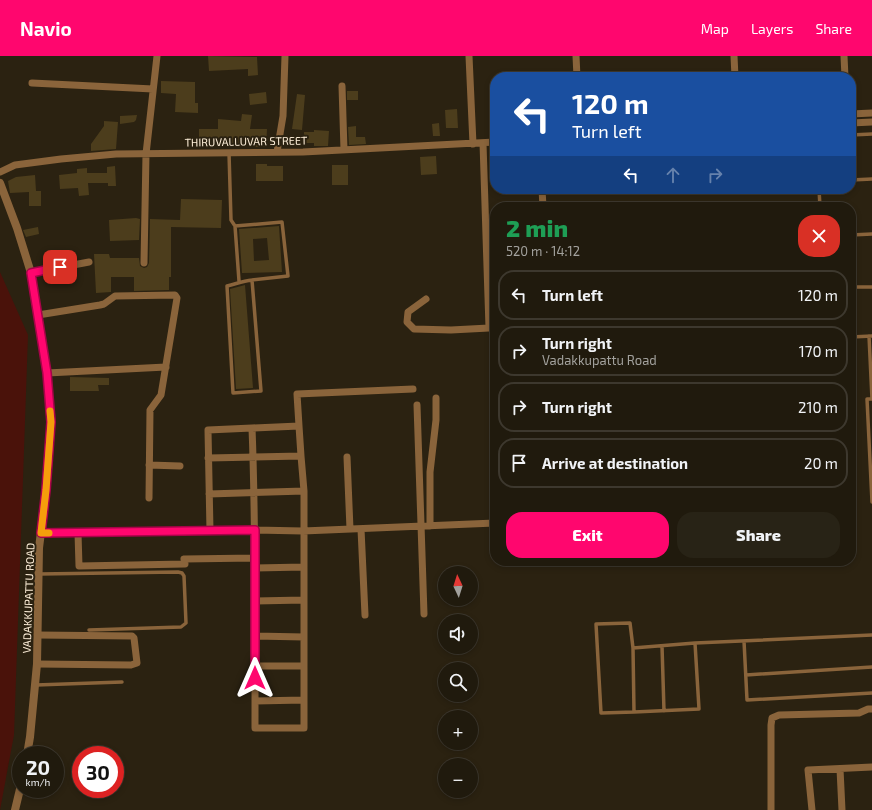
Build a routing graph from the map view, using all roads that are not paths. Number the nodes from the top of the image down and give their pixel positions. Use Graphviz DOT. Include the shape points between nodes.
graph roads {
  1 [pos="157,56"];
  2 [pos="285,56"];
  3 [pos="469,56"];
  4 [pos="576,56"];
  5 [pos="734,56"];
  6 [pos="844,56"];
  7 [pos="577,72"];
  8 [pos="735,72"];
  9 [pos="845,72"];
  10 [pos="32,83"];
  11 [pos="342,86"];
  12 [pos="154,89"];
  13 [pos="872,113"];
  14 [pos="856,114"];
  15 [pos="872,122"];
  16 [pos="856,123"];
  17 [pos="872,134"];
  18 [pos="856,135"];
  19 [pos="490,142"];
  20 [pos="483,143"];
  21 [pos="472,144"];
  22 [pos="344,150"];
  23 [pos="277,152"];
  24 [pos="229,153"];
  25 [pos="146,154"];
  26 [pos="0,172"];
  27 [pos="872,179"];
  28 [pos="856,180"];
  29 [pos="0,183"];
  30 [pos="235,226"];
  31 [pos="872,234"];
  32 [pos="856,235"];
  33 [pos="89,262"];
  34 [pos="144,263"];
  35 [pos="490,263"];
  36 [pos="31,273"];
  37 [pos="252,280"];
  38 [pos="239,281"];
  39 [pos="872,287"];
  40 [pos="856,288"];
  41 [pos="426,299"];
  42 [pos="38,315"];
  43 [pos="490,318"];
  44 [pos="870,336"];
  45 [pos="856,337"];
  46 [pos="166,367"];
  47 [pos="47,373"];
  48 [pos="413,389"];
  49 [pos="436,398"];
  50 [pos="872,399"];
  51 [pos="417,405"];
  52 [pos="299,426"];
  53 [pos="252,428"];
  54 [pos="301,456"];
  55 [pos="253,457"];
  56 [pos="208,458"];
  57 [pos="347,458"];
  58 [pos="149,465"];
  59 [pos="180,466"];
  60 [pos="254,492"];
  61 [pos="304,492"];
  62 [pos="209,494"];
  63 [pos="149,498"];
  64 [pos="872,502"];
  65 [pos="490,523"];
  66 [pos="422,526"];
  67 [pos="430,526"];
  68 [pos="350,529"];
  69 [pos="361,529"];
  70 [pos="255,530"];
  71 [pos="210,531"];
  72 [pos="304,531"];
  73 [pos="41,533"];
  74 [pos="78,533"];
  75 [pos="255,558"];
  76 [pos="304,567"];
  77 [pos="255,568"];
  78 [pos="39,574"];
  79 [pos="304,600"];
  80 [pos="255,601"];
  81 [pos="424,614"];
  82 [pos="365,615"];
  83 [pos="89,630"];
  84 [pos="38,635"];
  85 [pos="872,635"];
  86 [pos="255,636"];
  87 [pos="304,637"];
  88 [pos="744,641"];
  89 [pos="696,643"];
  90 [pos="662,646"];
  91 [pos="633,648"];
  92 [pos="37,664"];
  93 [pos="255,666"];
  94 [pos="304,666"];
  95 [pos="872,667"];
  96 [pos="746,675"];
  97 [pos="122,682"];
  98 [pos="35,686"];
  99 [pos="872,693"];
  100 [pos="304,700"];
  101 [pos="255,701"];
  102 [pos="872,709"];
  103 [pos="664,711"];
  104 [pos="634,712"];
  105 [pos="28,746"];
  106 [pos="872,767"];
  107 [pos="840,769"];
  108 [pos="18,798"];
  109 [pos="15,810"];
  110 [pos="771,810"];
  111 [pos="812,810"];
  112 [pos="842,810"];
  1 -- 12 [label="street"];
  2 -- 23 [label="street" via="283,116"];
  3 -- 21 [label="street"];
  4 -- 7 [label="street"];
  5 -- 8 [label="street"];
  6 -- 9 [label="street"];
  10 -- 12 [label="street"];
  11 -- 22 [label="street"];
  12 -- 25 [label="street"];
  13 -- 14 [label="street"];
  15 -- 16 [label="street"];
  17 -- 18 [label="lane"];
  19 -- 20 [label="street, THIRUVALLUVAR STREET"];
  20 -- 21 [label="street, THIRUVALLUVAR STREET"];
  20 -- 35 [label="street"];
  21 -- 22 [label="street, THIRUVALLUVAR STREET"];
  22 -- 23 [label="street, THIRUVALLUVAR STREET"];
  23 -- 24 [label="street, THIRUVALLUVAR STREET"];
  24 -- 25 [label="street, THIRUVALLUVAR STREET"];
  24 -- 30 [label="lane" via="231,220"];
  25 -- 26 [label="street, THIRUVALLUVAR STREET" via="61,159 15,165"];
  25 -- 34 [label="street"];
  27 -- 28 [label="lane"];
  29 -- 36 [label="street, VADAKKUPATTU ROAD"];
  30 -- 37 [label="lane" via="282,222 288,276"];
  30 -- 38 [label="lane"];
  31 -- 32 [label="lane"];
  33 -- 36 [label="street"];
  36 -- 42 [label="street, VADAKKUPATTU ROAD"];
  37 -- 38 [label="lane"];
  37 -- 38 [label="lane" via="261,391 233,393 227,286"];
  39 -- 40 [label="lane"];
  41 -- 43 [label="street" via="408,312 406,322 414,329 489,328"];
  42 -- 46 [label="street" via="100,306 115,296 175,295 177,298"];
  42 -- 47 [label="street, VADAKKUPATTU ROAD"];
  44 -- 45 [label="lane"];
  44 -- 50 [label="lane"];
  46 -- 47 [label="street"];
  46 -- 58 [label="street" via="161,395 150,410"];
  47 -- 73 [label="street, VADAKKUPATTU ROAD" via="51,422"];
  48 -- 52 [label="street" via="297,394"];
  49 -- 67 [label="street" via="430,472"];
  50 -- 64 [label="lane" via="867,399"];
  51 -- 66 [label="street"];
  52 -- 53 [label="street"];
  52 -- 54 [label="street"];
  53 -- 55 [label="street"];
  53 -- 56 [label="street" via="208,430"];
  54 -- 55 [label="street"];
  54 -- 61 [label="street"];
  55 -- 56 [label="street"];
  55 -- 60 [label="street"];
  56 -- 62 [label="street"];
  57 -- 68 [label="street"];
  58 -- 59 [label="street"];
  58 -- 63 [label="street"];
  60 -- 61 [label="street"];
  60 -- 62 [label="street"];
  60 -- 70 [label="street"];
  61 -- 72 [label="street"];
  62 -- 71 [label="street"];
  65 -- 67 [label="street"];
  66 -- 67 [label="street"];
  66 -- 69 [label="street"];
  66 -- 81 [label="street"];
  68 -- 69 [label="street"];
  68 -- 72 [label="street"];
  69 -- 82 [label="street"];
  70 -- 71 [label="street"];
  70 -- 72 [label="street"];
  70 -- 75 [label="street"];
  71 -- 74 [label="street"];
  72 -- 76 [label="street"];
  73 -- 74 [label="street"];
  73 -- 78 [label="street, VADAKKUPATTU ROAD"];
  74 -- 75 [label="street" via="79,566 185,564 184,559"];
  75 -- 77 [label="street"];
  76 -- 77 [label="street"];
  76 -- 79 [label="street"];
  77 -- 80 [label="street"];
  78 -- 83 [label="lane" via="178,572 184,576 184,626"];
  78 -- 84 [label="street, VADAKKUPATTU ROAD"];
  79 -- 80 [label="street"];
  79 -- 87 [label="street"];
  80 -- 86 [label="street"];
  84 -- 92 [label="street, VADAKKUPATTU ROAD"];
  84 -- 92 [label="street" via="132,636 137,663"];
  85 -- 88 [label="lane"];
  86 -- 87 [label="street"];
  86 -- 93 [label="street"];
  87 -- 94 [label="street"];
  88 -- 89 [label="lane"];
  88 -- 96 [label="lane"];
  89 -- 90 [label="lane"];
  89 -- 103 [label="lane" via="700,709"];
  90 -- 91 [label="lane"];
  90 -- 103 [label="lane"];
  91 -- 104 [label="lane"];
  91 -- 104 [label="lane" via="630,623 596,624 601,713"];
  92 -- 98 [label="street, VADAKKUPATTU ROAD"];
  93 -- 94 [label="street"];
  93 -- 101 [label="street"];
  94 -- 100 [label="street"];
  95 -- 96 [label="lane"];
  96 -- 99 [label="lane" via="747,700"];
  97 -- 98 [label="lane"];
  98 -- 105 [label="street, VADAKKUPATTU ROAD"];
  100 -- 101 [label="street"];
  100 -- 101 [label="street" via="304,728 255,728"];
  102 -- 110 [label="street" via="859,713 779,715 772,718"];
  103 -- 104 [label="lane"];
  106 -- 107 [label="street"];
  107 -- 111 [label="street" via="808,770"];
  107 -- 112 [label="street"];
  108 -- 109 [label="street"];
}
